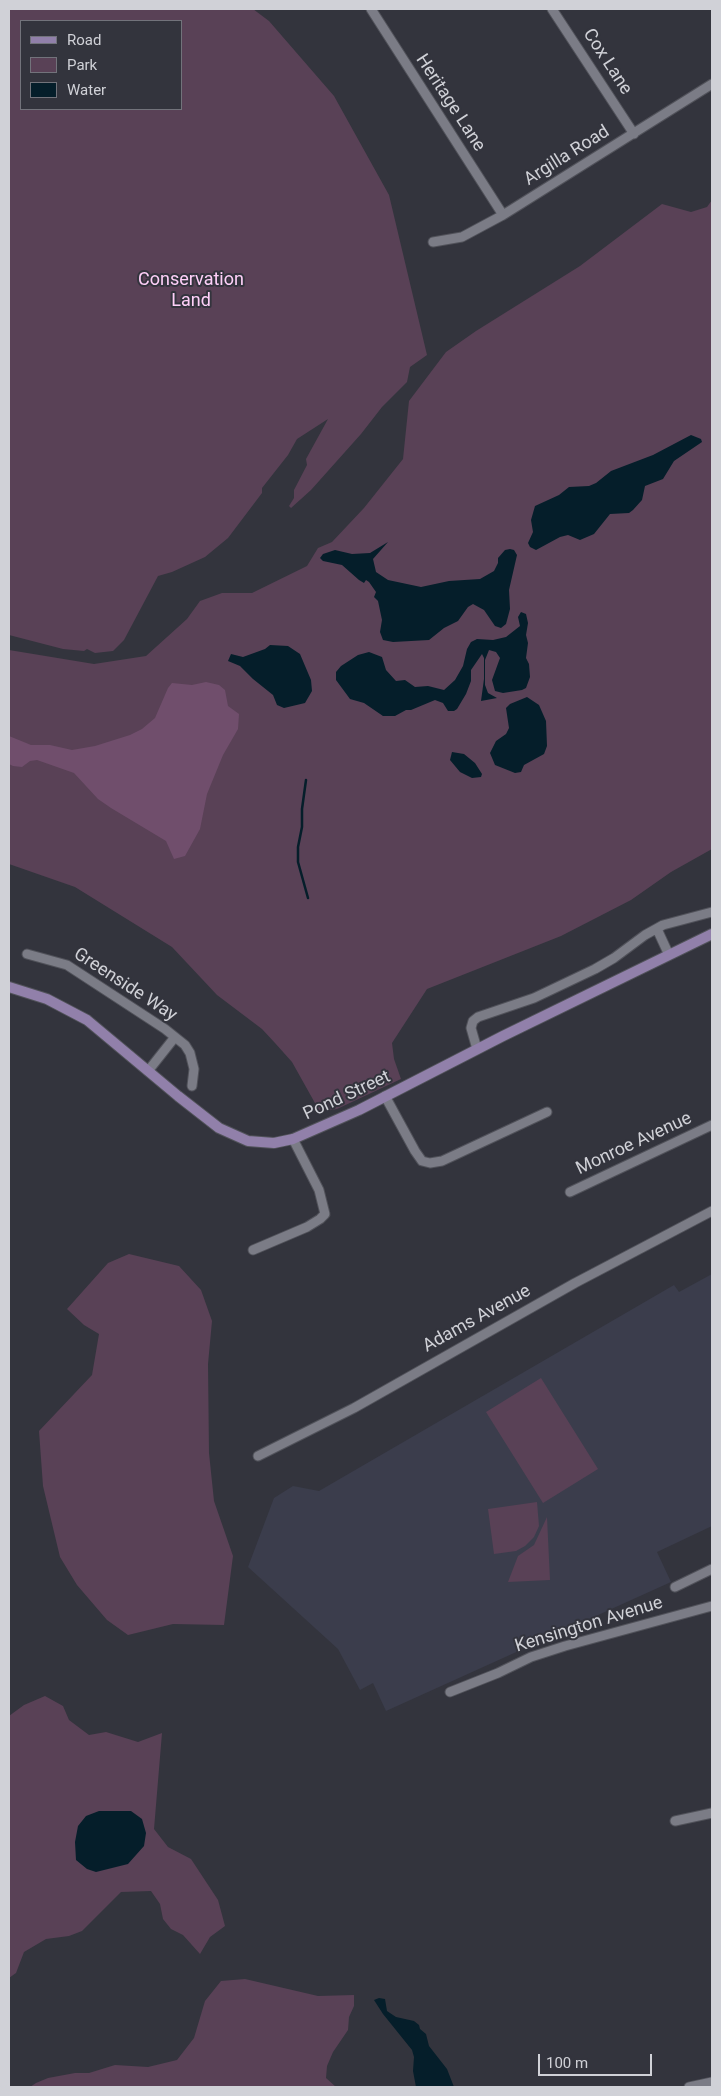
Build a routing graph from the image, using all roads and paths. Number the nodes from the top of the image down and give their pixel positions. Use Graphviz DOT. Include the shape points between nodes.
graph roads {
  1 [pos="371,9"];
  2 [pos="552,9"];
  3 [pos="712,84"];
  4 [pos="634,134"];
  5 [pos="503,215"];
  6 [pos="434,242"];
  7 [pos="712,912"];
  8 [pos="657,928"];
  9 [pos="712,934"];
  10 [pos="27,954"];
  11 [pos="669,955"];
  12 [pos="9,987"];
  13 [pos="175,1037"];
  14 [pos="477,1049"];
  15 [pos="148,1071"];
  16 [pos="192,1086"];
  17 [pos="385,1096"];
  18 [pos="547,1112"];
  19 [pos="712,1125"];
  20 [pos="293,1139"];
  21 [pos="570,1192"];
  22 [pos="712,1210"];
  23 [pos="253,1250"];
  24 [pos="258,1456"];
  25 [pos="712,1570"];
  26 [pos="675,1587"];
  27 [pos="712,1606"];
  28 [pos="450,1692"];
  29 [pos="712,1813"];
  30 [pos="675,1821"];
  31 [pos="712,2082"];
  32 [pos="689,2087"];
  1 -- 5 [label="street, Heritage Lane"];
  2 -- 4 [label="street, Cox Lane"];
  3 -- 4 [label="street, Argilla Road"];
  4 -- 5 [label="street, Argilla Road"];
  5 -- 6 [label="street, Argilla Road" via="462,237"];
  7 -- 8 [label="street"];
  8 -- 11 [label="street"];
  8 -- 14 [label="street" via="588,973 534,998 475,1019 471,1028"];
  9 -- 11 [label="street, Pond Street"];
  10 -- 13 [label="street, Greenside Way" via="67,965"];
  11 -- 14 [label="street, Pond Street"];
  12 -- 15 [label="street, Pond Street" via="40,997 87,1020"];
  13 -- 15 [label="street, Greenside Way"];
  13 -- 16 [label="street, Greenside Way" via="192,1058"];
  14 -- 17 [label="street, Pond Street"];
  15 -- 20 [label="street, Pond Street" via="201,1114 238,1138 267,1143"];
  17 -- 18 [label="street" via="415,1151 422,1161 430,1163 442,1161"];
  17 -- 20 [label="street, Pond Street"];
  19 -- 21 [label="street, Monroe Avenue"];
  20 -- 23 [label="street" via="319,1190 325,1214 307,1227"];
  22 -- 24 [label="street, Adams Avenue" via="354,1408"];
  25 -- 26 [label="street"];
  27 -- 28 [label="street, Kensington Avenue" via="531,1657"];
  29 -- 30 [label="street"];
  31 -- 32 [label="street"];
}
